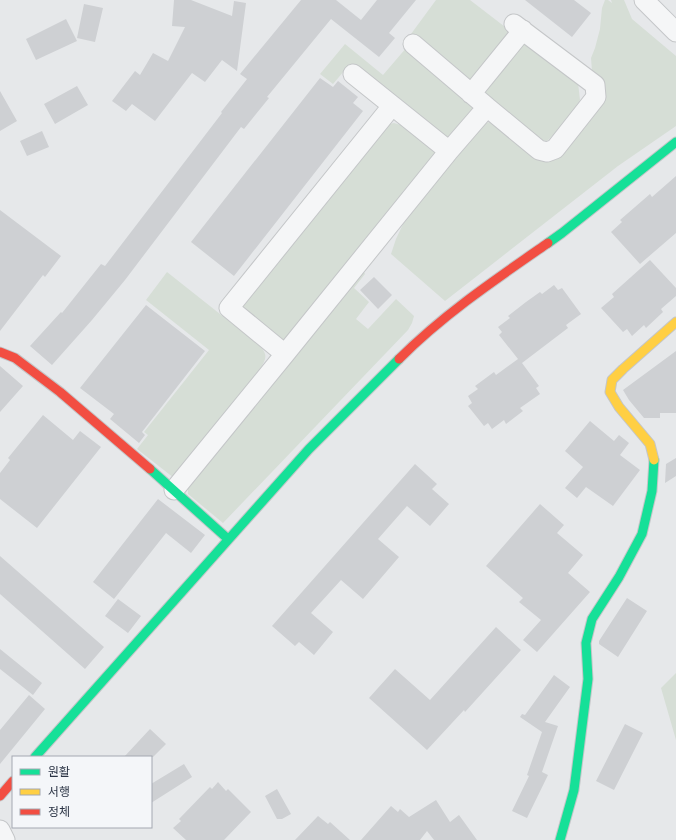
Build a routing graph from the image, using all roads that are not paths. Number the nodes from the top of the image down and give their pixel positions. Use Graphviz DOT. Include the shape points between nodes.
graph roads {
  1 [pos="644,0"];
  2 [pos="676,32"];
  3 [pos="413,44"];
  4 [pos="353,74"];
  5 [pos="471,94"];
  6 [pos="392,106"];
  7 [pos="487,107"];
  8 [pos="676,142"];
  9 [pos="449,151"];
  10 [pos="676,322"];
  11 [pos="0,352"];
  12 [pos="285,354"];
  13 [pos="174,490"];
  14 [pos="228,539"];
  15 [pos="36,756"];
  16 [pos="12,782"];
  17 [pos="0,796"];
  18 [pos="0,830"];
  19 [pos="5,840"];
  20 [pos="560,840"];
  1 -- 2 [label="street"];
  3 -- 5 [label="street"];
  4 -- 6 [label="street"];
  5 -- 7 [label="street"];
  5 -- 7 [label="street" via="518,27 596,85 596,97 555,149 547,152 539,150"];
  6 -- 9 [label="street"];
  6 -- 12 [label="street" via="229,308"];
  7 -- 9 [label="street"];
  8 -- 14 [label="main road" via="562,232 440,321 309,449"];
  9 -- 12 [label="street"];
  10 -- 20 [label="main road" via="622,368 612,380 610,392 618,407 650,444 654,459 652,491 642,534 592,619 586,643 588,679 574,790"];
  11 -- 13 [label="main road" via="15,358 60,392"];
  12 -- 13 [label="street"];
  13 -- 14 [label="main road"];
  14 -- 15 [label="main road"];
  16 -- 17 [label="main road"];
  18 -- 19 [label="street"];
}
